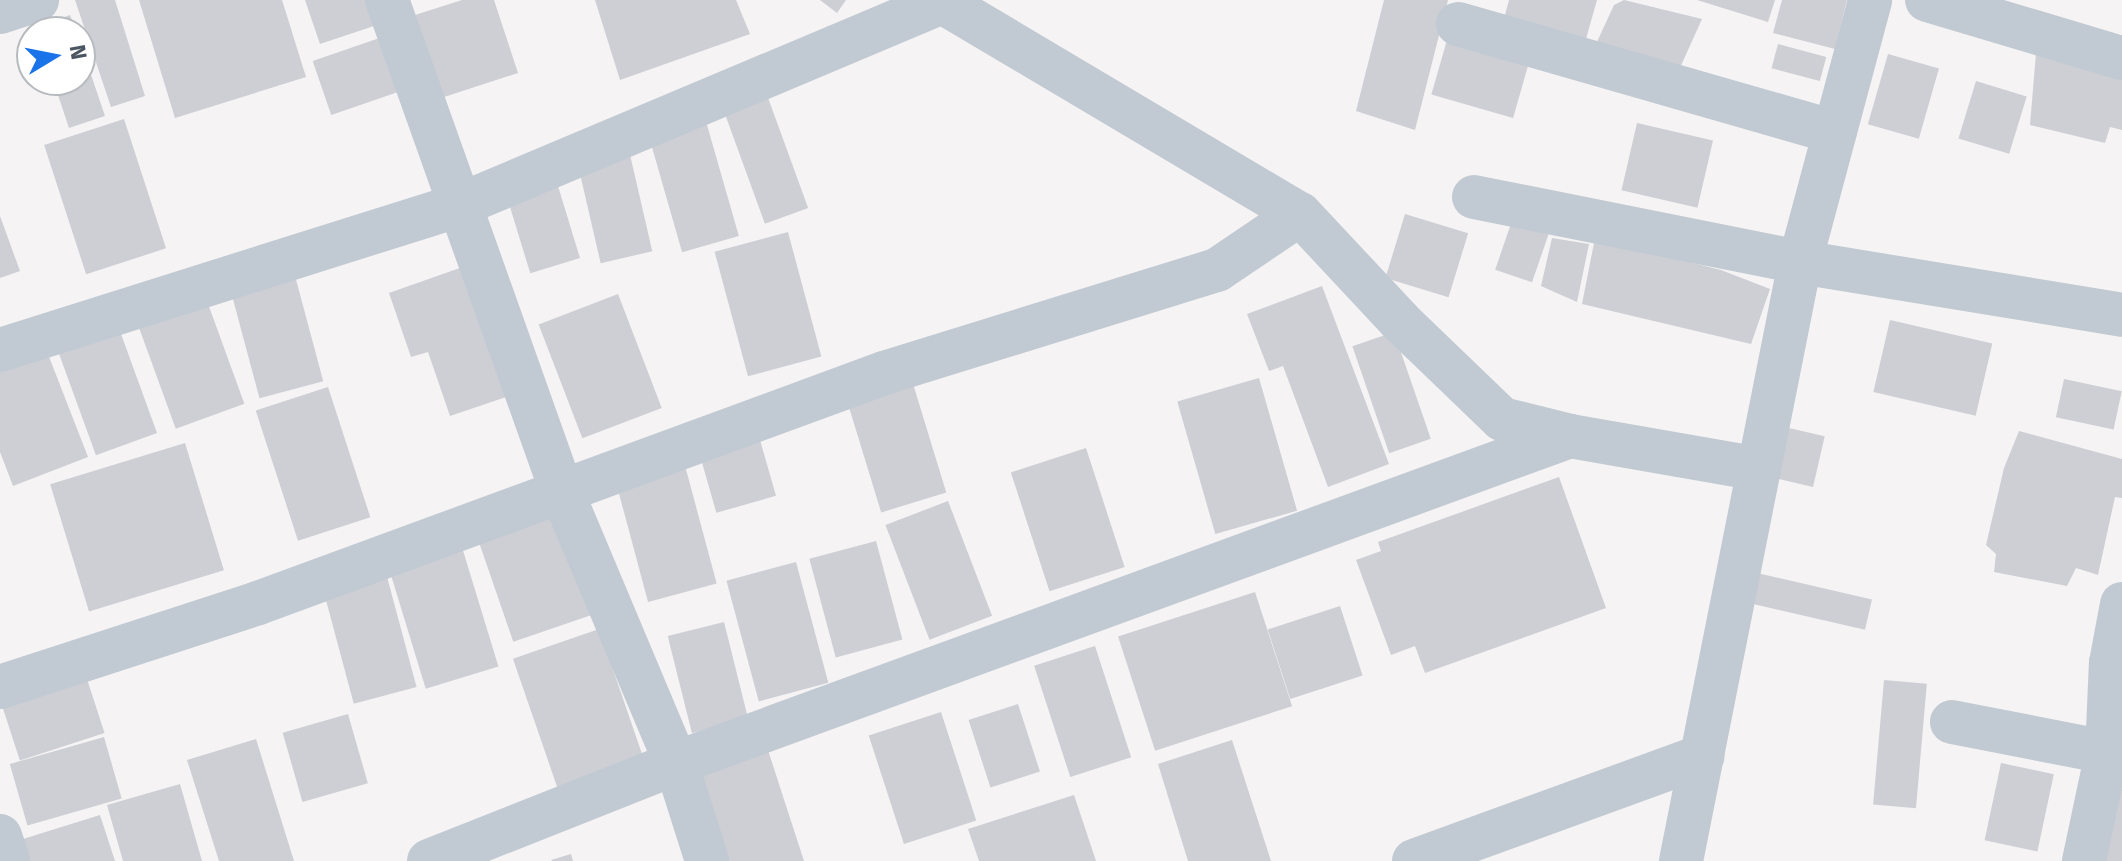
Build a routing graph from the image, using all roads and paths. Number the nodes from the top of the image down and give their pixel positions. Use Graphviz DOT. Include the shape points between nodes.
graph roads {
  1 [pos="37,0"];
  2 [pos="387,0"];
  3 [pos="1870,0"];
  4 [pos="1927,0"];
  5 [pos="940,1"];
  6 [pos="0,12"];
  7 [pos="1458,24"];
  8 [pos="2122,58"];
  9 [pos="1835,132"];
  10 [pos="1474,197"];
  11 [pos="462,204"];
  12 [pos="1300,214"];
  13 [pos="1800,262"];
  14 [pos="2122,315"];
  15 [pos="0,350"];
  16 [pos="1570,436"];
  17 [pos="1759,469"];
  18 [pos="562,492"];
  19 [pos="2122,604"];
  20 [pos="0,687"];
  21 [pos="1952,722"];
  22 [pos="2114,754"];
  23 [pos="1702,756"];
  24 [pos="676,763"];
  25 [pos="0,836"];
  26 [pos="8,861"];
  27 [pos="429,861"];
  28 [pos="707,861"];
  29 [pos="1414,861"];
  30 [pos="1681,861"];
  31 [pos="2084,861"];
  1 -- 6 [label="street"];
  2 -- 11 [label="street"];
  3 -- 9 [label="street"];
  4 -- 8 [label="street"];
  5 -- 11 [label="street"];
  5 -- 12 [label="street"];
  7 -- 9 [label="street"];
  9 -- 13 [label="street"];
  10 -- 13 [label="street"];
  11 -- 15 [label="street"];
  11 -- 18 [label="street"];
  12 -- 16 [label="street" via="1502,419"];
  12 -- 18 [label="street" via="1217,270 884,373"];
  13 -- 14 [label="street"];
  13 -- 17 [label="street"];
  16 -- 17 [label="street"];
  16 -- 24 [label="street"];
  17 -- 23 [label="street"];
  18 -- 20 [label="street" via="258,603"];
  18 -- 24 [label="street"];
  19 -- 22 [label="street" via="2111,663"];
  21 -- 22 [label="street"];
  22 -- 31 [label="street"];
  23 -- 29 [label="street"];
  23 -- 30 [label="street"];
  24 -- 27 [label="street"];
  24 -- 28 [label="street"];
  25 -- 26 [label="street"];
}
